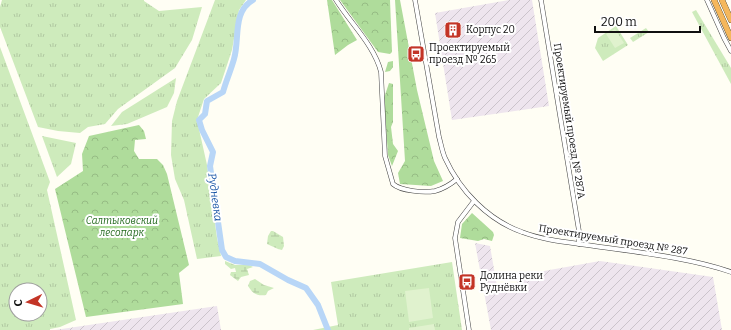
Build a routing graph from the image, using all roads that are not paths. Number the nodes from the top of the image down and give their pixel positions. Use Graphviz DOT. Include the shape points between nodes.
graph roads {
  1 [pos="336,0"];
  2 [pos="415,0"];
  3 [pos="541,0"];
  4 [pos="707,0"];
  5 [pos="714,0"];
  6 [pos="722,0"];
  7 [pos="731,20"];
  8 [pos="731,38"];
  9 [pos="731,51"];
  10 [pos="457,179"];
  11 [pos="474,201"];
  12 [pos="579,244"];
  13 [pos="731,272"];
  14 [pos="469,330"];
  1 -- 10 [label="street" via="378,60 381,72 385,156 390,180 400,189 429,192 440,190"];
  2 -- 10 [label="street, Проектируемый проезд № 287" via="439,137 445,157"];
  3 -- 12 [label="street, Проектируемый проезд № 287А" via="579,231"];
  4 -- 9 [label="street"];
  5 -- 8 [label="highway"];
  6 -- 7 [label="highway"];
  10 -- 11 [label="street, Проектируемый проезд № 287"];
  11 -- 12 [label="street, Проектируемый проезд № 287" via="492,216 520,232"];
  11 -- 14 [label="street" via="458,222 455,238"];
  12 -- 13 [label="street, Проектируемый проезд № 287" via="702,263"];
}
